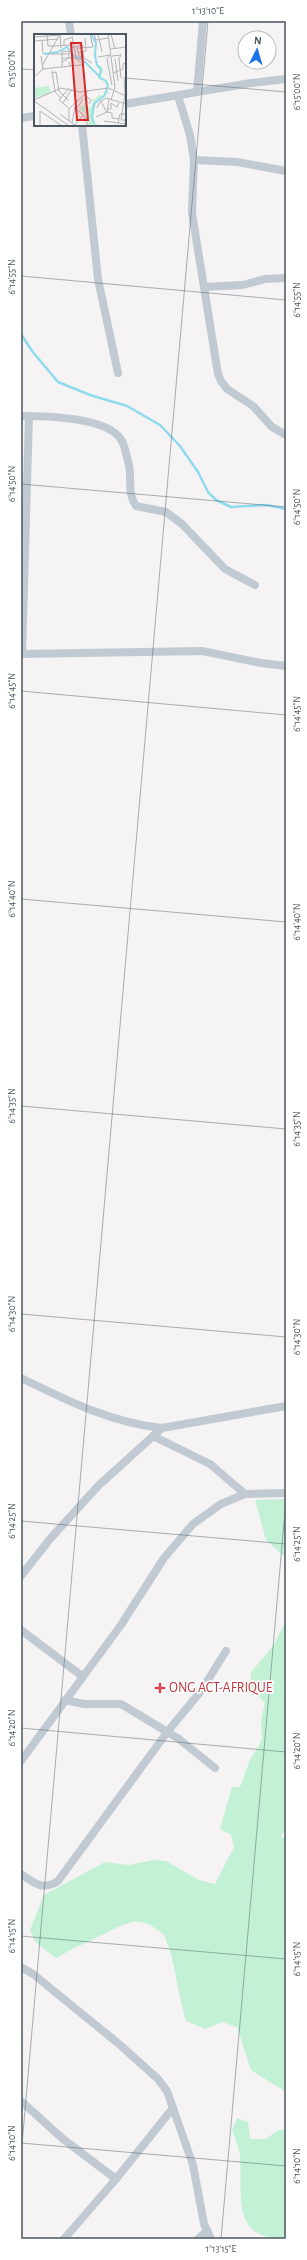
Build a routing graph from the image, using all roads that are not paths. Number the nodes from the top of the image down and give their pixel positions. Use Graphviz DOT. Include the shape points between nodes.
graph roads {
  1 [pos="69,21"];
  2 [pos="203,21"];
  3 [pos="71,34"];
  4 [pos="286,79"];
  5 [pos="197,92"];
  6 [pos="178,96"];
  7 [pos="126,104"];
  8 [pos="34,116"];
  9 [pos="21,118"];
  10 [pos="82,126"];
  11 [pos="194,160"];
  12 [pos="286,171"];
  13 [pos="286,278"];
  14 [pos="204,287"];
  15 [pos="118,373"];
  16 [pos="25,416"];
  17 [pos="286,435"];
  18 [pos="255,585"];
  19 [pos="22,654"];
  20 [pos="286,666"];
  21 [pos="21,1378"];
  22 [pos="286,1406"];
  23 [pos="162,1428"];
  24 [pos="153,1436"];
  25 [pos="286,1493"];
  26 [pos="245,1494"];
  27 [pos="21,1576"];
  28 [pos="21,1630"];
  29 [pos="226,1651"];
  30 [pos="82,1676"];
  31 [pos="65,1700"];
  32 [pos="168,1732"];
  33 [pos="22,1757"];
  34 [pos="215,1768"];
  35 [pos="21,1874"];
  36 [pos="21,1967"];
  37 [pos="21,2101"];
  38 [pos="173,2108"];
  39 [pos="116,2179"];
  40 [pos="207,2231"];
  41 [pos="64,2239"];
  42 [pos="198,2239"];
  43 [pos="211,2239"];
  1 -- 3 [label="street"];
  2 -- 5 [label="street"];
  4 -- 5 [label="street"];
  5 -- 6 [label="street"];
  6 -- 7 [label="street"];
  6 -- 11 [label="street" via="190,135"];
  8 -- 9 [label="street"];
  10 -- 15 [label="street" via="98,279"];
  11 -- 12 [label="street" via="237,162"];
  11 -- 14 [label="street" via="192,213"];
  13 -- 14 [label="street" via="265,279 243,285"];
  14 -- 17 [label="street" via="221,381 227,389 253,406 272,428"];
  16 -- 18 [label="street" via="74,419 113,431 122,441 129,466 130,498 136,506 166,512 182,524 225,570"];
  16 -- 19 [label="street"];
  19 -- 20 [label="street" via="202,651"];
  21 -- 23 [label="street" via="74,1404 127,1423"];
  22 -- 23 [label="street"];
  23 -- 24 [label="street"];
  24 -- 26 [label="street" via="210,1464"];
  24 -- 27 [label="street" via="98,1486 50,1539"];
  25 -- 26 [label="street"];
  26 -- 30 [label="street" via="206,1513 182,1535 136,1599 121,1625"];
  28 -- 30 [label="street"];
  29 -- 32 [label="street" via="201,1692"];
  30 -- 31 [label="street"];
  31 -- 32 [label="street" via="84,1704 121,1704"];
  31 -- 33 [label="street"];
  32 -- 34 [label="street"];
  32 -- 35 [label="street" via="58,1881 45,1887"];
  36 -- 38 [label="street" via="96,2025 158,2080 167,2091"];
  37 -- 39 [label="street" via="63,2139"];
  38 -- 39 [label="street"];
  38 -- 40 [label="street" via="193,2165"];
  39 -- 41 [label="street"];
  40 -- 42 [label="street"];
  40 -- 43 [label="street"];
}
